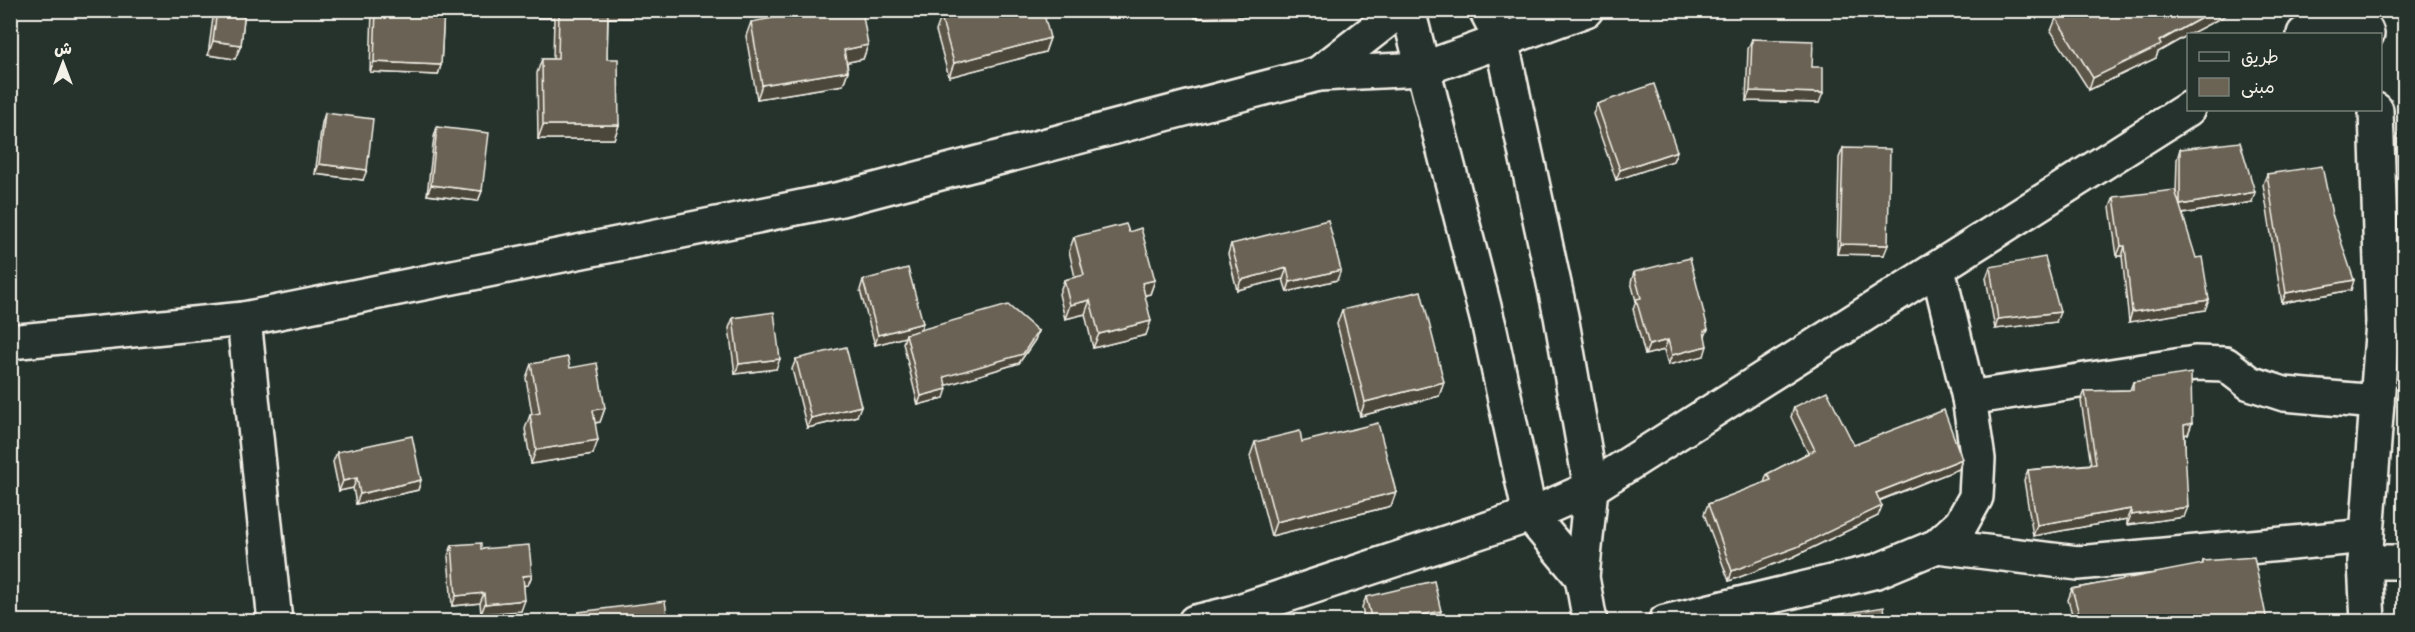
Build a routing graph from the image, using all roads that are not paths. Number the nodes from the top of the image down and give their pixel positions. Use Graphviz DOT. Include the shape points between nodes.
graph roads {
  1 [pos="1400,10"];
  2 [pos="1408,10"];
  3 [pos="1486,10"];
  4 [pos="1586,10"];
  5 [pos="2307,25"];
  6 [pos="2369,25"];
  7 [pos="1501,39"];
  8 [pos="1423,69"];
  9 [pos="1318,74"];
  10 [pos="2187,110"];
  11 [pos="2376,111"];
  12 [pos="1938,269"];
  13 [pos="244,319"];
  14 [pos="2394,322"];
  15 [pos="10,342"];
  16 [pos="1969,398"];
  17 [pos="2377,402"];
  18 [pos="1591,488"];
  19 [pos="1530,514"];
  20 [pos="1937,546"];
  21 [pos="2366,549"];
  22 [pos="2404,562"];
  23 [pos="1582,577"];
  24 [pos="1234,617"];
  25 [pos="275,621"];
  26 [pos="1195,621"];
  27 [pos="1590,621"];
  28 [pos="1665,621"];
  29 [pos="2368,621"];
  1 -- 9 [label="street"];
  2 -- 8 [label="street"];
  3 -- 7 [label="street"];
  4 -- 7 [label="street"];
  5 -- 6 [label="street"];
  7 -- 8 [label="street"];
  7 -- 18 [label="street" via="1561,316"];
  8 -- 9 [label="street"];
  8 -- 19 [label="street" via="1489,326"];
  9 -- 13 [label="street" via="842,199"];
  10 -- 12 [label="street"];
  11 -- 14 [label="street"];
  12 -- 16 [label="street"];
  12 -- 18 [label="street"];
  13 -- 15 [label="street"];
  13 -- 25 [label="street"];
  14 -- 17 [label="street"];
  16 -- 17 [label="street" via="2195,363 2225,364 2250,383 2284,394"];
  16 -- 20 [label="street" via="1978,459 1976,497 1961,524"];
  17 -- 21 [label="street"];
  18 -- 19 [label="street"];
  18 -- 23 [label="street"];
  19 -- 23 [label="street"];
  19 -- 24 [label="street"];
  20 -- 21 [label="street" via="2078,563"];
  20 -- 28 [label="street" via="1877,571"];
  21 -- 22 [label="street"];
  21 -- 29 [label="street"];
  23 -- 27 [label="street"];
  24 -- 26 [label="street"];
}
